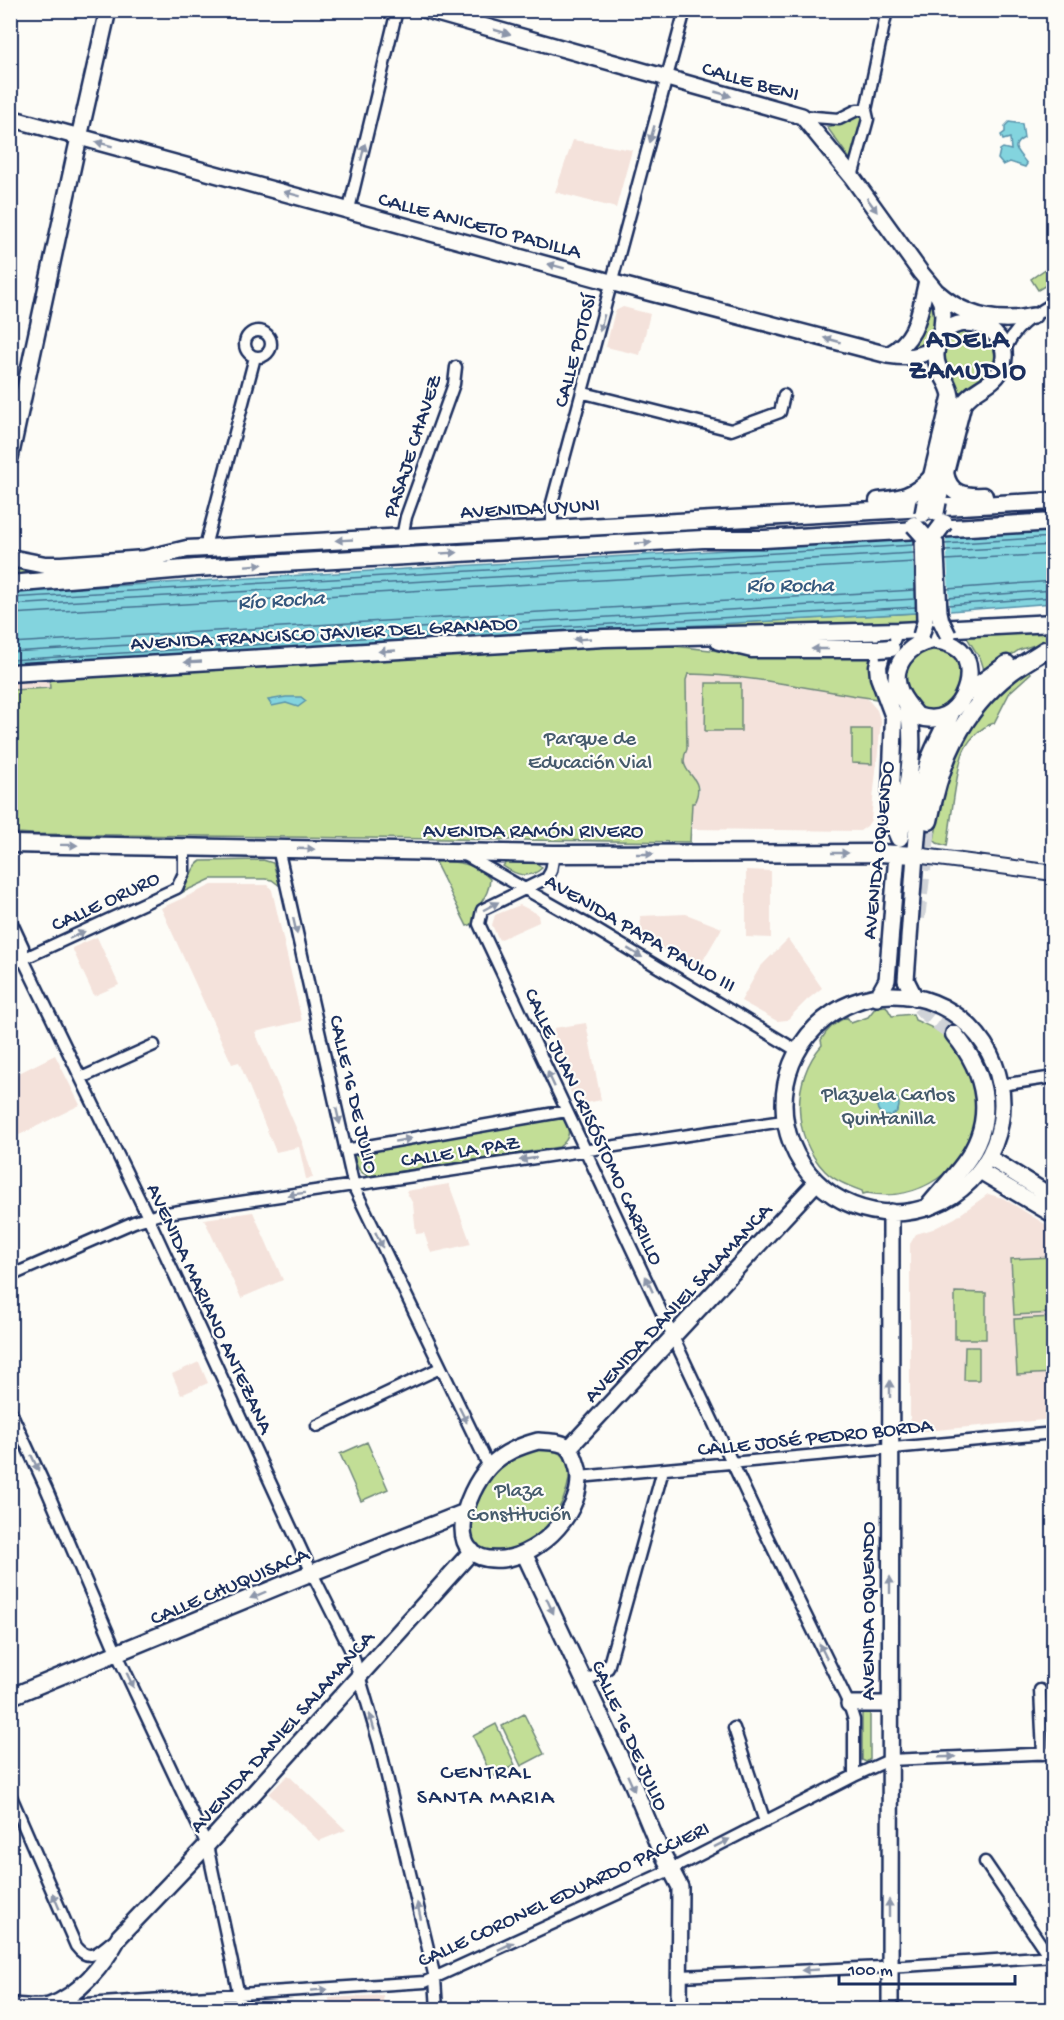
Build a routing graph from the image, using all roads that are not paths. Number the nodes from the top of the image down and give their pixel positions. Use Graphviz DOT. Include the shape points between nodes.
graph roads {
  1 [pos="108,10"];
  2 [pos="397,10"];
  3 [pos="426,10"];
  4 [pos="685,10"];
  5 [pos="887,10"];
  6 [pos="667,78"];
  7 [pos="866,110"];
  8 [pos="802,116"];
  9 [pos="10,118"];
  10 [pos="79,137"];
  11 [pos="852,177"];
  12 [pos="349,209"];
  13 [pos="612,282"];
  14 [pos="931,285"];
  15 [pos="1053,303"];
  16 [pos="1033,316"];
  17 [pos="938,344"];
  18 [pos="1004,353"];
  19 [pos="888,355"];
  20 [pos="255,357"];
  21 [pos="456,367"];
  22 [pos="584,393"];
  23 [pos="784,395"];
  24 [pos="957,402"];
  25 [pos="10,458"];
  26 [pos="938,476"];
  27 [pos="1053,493"];
  28 [pos="1053,501"];
  29 [pos="1053,513"];
  30 [pos="703,520"];
  31 [pos="1053,522"];
  32 [pos="930,523"];
  33 [pos="552,528"];
  34 [pos="402,537"];
  35 [pos="703,539"];
  36 [pos="10,545"];
  37 [pos="207,548"];
  38 [pos="187,549"];
  39 [pos="10,558"];
  40 [pos="10,584"];
  41 [pos="1053,623"];
  42 [pos="931,626"];
  43 [pos="900,631"];
  44 [pos="698,636"];
  45 [pos="1049,649"];
  46 [pos="962,651"];
  47 [pos="10,673"];
  48 [pos="964,695"];
  49 [pos="907,704"];
  50 [pos="951,713"];
  51 [pos="929,821"];
  52 [pos="10,844"];
  53 [pos="898,846"];
  54 [pos="184,847"];
  55 [pos="278,848"];
  56 [pos="463,853"];
  57 [pos="554,854"];
  58 [pos="915,855"];
  59 [pos="1053,873"];
  60 [pos="525,889"];
  61 [pos="10,919"];
  62 [pos="10,941"];
  63 [pos="23,959"];
  64 [pos="10,965"];
  65 [pos="877,998"];
  66 [pos="915,998"];
  67 [pos="954,1034"];
  68 [pos="154,1045"];
  69 [pos="796,1050"];
  70 [pos="1053,1077"];
  71 [pos="81,1078"];
  72 [pos="1001,1085"];
  73 [pos="566,1111"];
  74 [pos="783,1121"];
  75 [pos="345,1150"];
  76 [pos="586,1150"];
  77 [pos="984,1164"];
  78 [pos="815,1184"];
  79 [pos="354,1187"];
  80 [pos="1053,1198"];
  81 [pos="928,1206"];
  82 [pos="891,1212"];
  83 [pos="1053,1215"];
  84 [pos="148,1217"];
  85 [pos="10,1276"];
  86 [pos="674,1337"];
  87 [pos="440,1368"];
  88 [pos="10,1410"];
  89 [pos="317,1426"];
  90 [pos="1053,1433"];
  91 [pos="569,1448"];
  92 [pos="890,1448"];
  93 [pos="733,1464"];
  94 [pos="489,1467"];
  95 [pos="663,1470"];
  96 [pos="579,1477"];
  97 [pos="465,1512"];
  98 [pos="472,1551"];
  99 [pos="524,1553"];
  100 [pos="312,1573"];
  101 [pos="117,1654"];
  102 [pos="359,1677"];
  103 [pos="585,1682"];
  104 [pos="1040,1690"];
  105 [pos="10,1697"];
  106 [pos="849,1704"];
  107 [pos="889,1704"];
  108 [pos="734,1728"];
  109 [pos="1048,1753"];
  110 [pos="889,1760"];
  111 [pos="854,1776"];
  112 [pos="10,1794"];
  113 [pos="765,1822"];
  114 [pos="207,1845"];
  115 [pos="986,1862"];
  116 [pos="670,1870"];
  117 [pos="119,1937"];
  118 [pos="1051,1956"];
  119 [pos="889,1966"];
  120 [pos="680,1976"];
  121 [pos="435,1978"];
  122 [pos="240,1995"];
  123 [pos="10,2006"];
  124 [pos="39,2008"];
  125 [pos="242,2010"];
  126 [pos="437,2010"];
  127 [pos="679,2010"];
  128 [pos="890,2010"];
  1 -- 10 [label="main road"];
  12 -- 2 [label="street, one-way"];
  3 -- 6 [label="main road, CALLE BENI, one-way"];
  4 -- 6 [label="street, CALLE POTOSÍ"];
  5 -- 7 [label="street"];
  6 -- 8 [label="main road, CALLE BENI, one-way"];
  6 -- 13 [label="street, CALLE POTOSÍ, one-way"];
  7 -- 8 [label="street" via="839,119"];
  7 -- 11 [label="street" via="868,119"];
  8 -- 11 [label="main road, CALLE BENI"];
  9 -- 10 [label="main road, CALLE ANICETO PADILLA"];
  12 -- 10 [label="main road, CALLE ANICETO PADILLA, one-way"];
  10 -- 25 [label="main road"];
  11 -- 14 [label="main road, CALLE BENI, one-way"];
  13 -- 12 [label="main road, CALLE ANICETO PADILLA, one-way"];
  19 -- 13 [label="main road, CALLE ANICETO PADILLA, one-way"];
  13 -- 22 [label="street, CALLE POTOSÍ, one-way"];
  14 -- 16 [label="main road" via="954,305 977,315 1003,320"];
  14 -- 17 [label="main road, CALLE BENI" via="943,315"];
  14 -- 19 [label="main road" via="912,334 899,350"];
  15 -- 16 [label="street"];
  16 -- 18 [label="street" via="1019,326"];
  17 -- 18 [label="main road" via="952,327 971,323 990,329"];
  17 -- 19 [label="main road, CALLE ANICETO PADILLA" via="917,356"];
  17 -- 24 [label="main road" via="938,369"];
  18 -- 24 [label="main road" via="999,373 986,386"];
  20 -- 37 [label="street"];
  21 -- 34 [label="street, PASAJE CHAVEZ" via="454,384"];
  22 -- 23 [label="street" via="731,430 780,412"];
  22 -- 33 [label="street, CALLE POTOSÍ" via="552,503"];
  24 -- 26 [label="main road"];
  26 -- 27 [label="main road" via="967,497"];
  26 -- 30 [label="main road" via="918,491 896,499"];
  26 -- 32 [label="main road"];
  28 -- 30 [label="main road, AVENIDA UYUNI"];
  29 -- 32 [label="main road, bridge"];
  30 -- 33 [label="main road, AVENIDA UYUNI"];
  31 -- 35 [label="main road, AVENIDA UYUNI"];
  32 -- 35 [label="main road, bridge" via="889,522"];
  32 -- 42 [label="main road"];
  33 -- 34 [label="main road, AVENIDA UYUNI"];
  34 -- 37 [label="main road, AVENIDA UYUNI, one-way"];
  40 -- 35 [label="main road, AVENIDA UYUNI, one-way" via="196,568"];
  36 -- 38 [label="main road" via="50,555"];
  37 -- 38 [label="main road, AVENIDA UYUNI"];
  38 -- 39 [label="main road, AVENIDA UYUNI" via="145,559 61,566"];
  41 -- 43 [label="main road"];
  42 -- 44 [label="main road, one-way" via="885,648 752,649"];
  42 -- 46 [label="main road"];
  42 -- 46 [label="main road" via="923,641 944,641"];
  42 -- 49 [label="main road, AVENIDA OQUENDO" via="899,666 899,691"];
  43 -- 44 [label="main road"];
  43 -- 53 [label="main road" via="888,642 878,666 894,717 890,817"];
  44 -- 47 [label="main road, AVENIDA FRANCISCO JAVIER DEL GRANADO, one-way"];
  45 -- 48 [label="main road" via="1013,660"];
  45 -- 51 [label="main road" via="995,686 961,728 945,759"];
  46 -- 48 [label="main road" via="968,681"];
  48 -- 50 [label="main road, AVENIDA OQUENDO"];
  49 -- 50 [label="main road" via="917,716 926,719"];
  49 -- 53 [label="main road, AVENIDA OQUENDO" via="911,745"];
  50 -- 58 [label="main road, AVENIDA OQUENDO" via="930,760"];
  52 -- 54 [label="main road, AVENIDA RAMÓN RIVERO, one-way"];
  57 -- 53 [label="main road, AVENIDA RAMÓN RIVERO, one-way"];
  53 -- 58 [label="main road, AVENIDA RAMÓN RIVERO"];
  53 -- 65 [label="main road, AVENIDA OQUENDO" via="887,980"];
  54 -- 55 [label="main road, AVENIDA RAMÓN RIVERO"];
  63 -- 54 [label="street, CALLE ORURO, one-way" via="177,888 184,873"];
  55 -- 56 [label="main road, AVENIDA RAMÓN RIVERO, one-way"];
  55 -- 75 [label="street, CALLE 16 DE JULIO, one-way"];
  56 -- 57 [label="main road, AVENIDA RAMÓN RIVERO"];
  56 -- 60 [label="street, AVENIDA PAPA PAULO III"];
  57 -- 60 [label="street, CALLE JUAN CRISÓSTOMO CARRILLO" via="547,878"];
  58 -- 59 [label="street, AVENIDA RAMÓN RIVERO"];
  58 -- 66 [label="main road, AVENIDA OQUENDO" via="906,980"];
  60 -- 69 [label="street, AVENIDA PAPA PAULO III, one-way"];
  73 -- 60 [label="street, CALLE JUAN CRISÓSTOMO CARRILLO, one-way" via="479,924 482,910"];
  61 -- 63 [label="street, AVENIDA MARIANO ANTEZANA" via="23,947"];
  62 -- 63 [label="street, AVENIDA MARIANO ANTEZANA"];
  63 -- 64 [label="street, CALLE ORURO"];
  63 -- 71 [label="street, AVENIDA MARIANO ANTEZANA"];
  65 -- 66 [label="main road"];
  65 -- 69 [label="main road" via="840,1010 808,1034"];
  66 -- 72 [label="main road" via="943,1006 974,1028 992,1054"];
  67 -- 81 [label="main road" via="977,1067 984,1097 982,1127 964,1164"];
  68 -- 71 [label="street"];
  69 -- 74 [label="main road" via="783,1089"];
  70 -- 72 [label="street"];
  71 -- 84 [label="street, AVENIDA MARIANO ANTEZANA"];
  72 -- 77 [label="main road" via="1001,1122"];
  75 -- 73 [label="street, CALLE LA PAZ, one-way"];
  73 -- 76 [label="street, CALLE JUAN CRISÓSTOMO CARRILLO"];
  74 -- 76 [label="street, CALLE LA PAZ"];
  74 -- 78 [label="main road" via="794,1155"];
  75 -- 79 [label="street, CALLE 16 DE JULIO"];
  76 -- 79 [label="street, CALLE LA PAZ, one-way"];
  86 -- 76 [label="street, CALLE JUAN CRISÓSTOMO CARRILLO, one-way"];
  77 -- 80 [label="main road"];
  77 -- 81 [label="main road" via="957,1192"];
  77 -- 83 [label="main road"];
  78 -- 82 [label="main road" via="840,1199"];
  78 -- 86 [label="main road, AVENIDA DANIEL SALAMANCA"];
  79 -- 84 [label="street, CALLE LA PAZ, one-way"];
  79 -- 87 [label="street, CALLE 16 DE JULIO, one-way"];
  81 -- 82 [label="main road"];
  92 -- 82 [label="main road, AVENIDA OQUENDO, one-way"];
  84 -- 85 [label="street, CALLE LA PAZ"];
  84 -- 100 [label="street, AVENIDA MARIANO ANTEZANA"];
  86 -- 91 [label="main road, AVENIDA DANIEL SALAMANCA"];
  86 -- 93 [label="street, CALLE JUAN CRISÓSTOMO CARRILLO"];
  87 -- 89 [label="street"];
  87 -- 94 [label="street, CALLE 16 DE JULIO, one-way"];
  88 -- 101 [label="street, one-way"];
  90 -- 92 [label="street, CALLE JOSÉ PEDRO BORDA"];
  91 -- 94 [label="main road" via="538,1441 519,1446"];
  91 -- 96 [label="main road"];
  92 -- 93 [label="street, CALLE JOSÉ PEDRO BORDA"];
  107 -- 92 [label="main road, AVENIDA OQUENDO, one-way"];
  93 -- 95 [label="street, CALLE JOSÉ PEDRO BORDA"];
  106 -- 93 [label="street, CALLE JUAN CRISÓSTOMO CARRILLO, one-way"];
  94 -- 97 [label="main road"];
  95 -- 96 [label="street, CALLE JOSÉ PEDRO BORDA"];
  95 -- 103 [label="street" via="608,1668"];
  96 -- 99 [label="main road" via="563,1520 545,1540"];
  97 -- 98 [label="main road" via="462,1531"];
  97 -- 100 [label="main road, CALLE CHUQUISACA"];
  98 -- 99 [label="main road" via="491,1559"];
  98 -- 102 [label="main road, AVENIDA DANIEL SALAMANCA"];
  99 -- 103 [label="main road, CALLE 16 DE JULIO, one-way"];
  100 -- 101 [label="main road, CALLE CHUQUISACA, one-way"];
  100 -- 102 [label="street, AVENIDA MARIANO ANTEZANA" via="353,1655"];
  101 -- 105 [label="main road, CALLE CHUQUISACA"];
  101 -- 114 [label="street, one-way"];
  102 -- 114 [label="main road, AVENIDA DANIEL SALAMANCA"];
  121 -- 102 [label="street, AVENIDA MARIANO ANTEZANA, one-way"];
  103 -- 116 [label="main road, CALLE 16 DE JULIO, one-way"];
  104 -- 109 [label="street"];
  106 -- 107 [label="main road"];
  106 -- 111 [label="street, CALLE JUAN CRISÓSTOMO CARRILLO" via="854,1720"];
  107 -- 110 [label="main road, AVENIDA OQUENDO"];
  108 -- 113 [label="street"];
  110 -- 109 [label="street, CALLE CORONEL EDUARDO PACCIERI, one-way"];
  110 -- 111 [label="street, CALLE CORONEL EDUARDO PACCIERI"];
  119 -- 110 [label="main road, AVENIDA OQUENDO, one-way"];
  111 -- 113 [label="street, CALLE CORONEL EDUARDO PACCIERI"];
  117 -- 112 [label="street, AVENIDA DANIEL SALAMANCA, one-way" via="94,1954 82,1954"];
  116 -- 113 [label="street, CALLE CORONEL EDUARDO PACCIERI, one-way"];
  114 -- 117 [label="main road, AVENIDA DANIEL SALAMANCA"];
  114 -- 122 [label="street"];
  115 -- 118 [label="street"];
  116 -- 120 [label="main road, CALLE 16 DE JULIO" via="680,1887"];
  121 -- 116 [label="street, CALLE CORONEL EDUARDO PACCIERI, one-way"];
  117 -- 124 [label="main road, AVENIDA DANIEL SALAMANCA" via="109,1955 64,1999"];
  118 -- 119 [label="street"];
  119 -- 120 [label="street, one-way"];
  119 -- 128 [label="main road, AVENIDA OQUENDO"];
  120 -- 127 [label="main road, CALLE 16 DE JULIO"];
  122 -- 121 [label="street, CALLE CORONEL EDUARDO PACCIERI, one-way" via="425,1982"];
  121 -- 126 [label="street, AVENIDA MARIANO ANTEZANA"];
  122 -- 124 [label="street, CALLE CORONEL EDUARDO PACCIERI"];
  122 -- 125 [label="street"];
  123 -- 124 [label="main road"];
}
